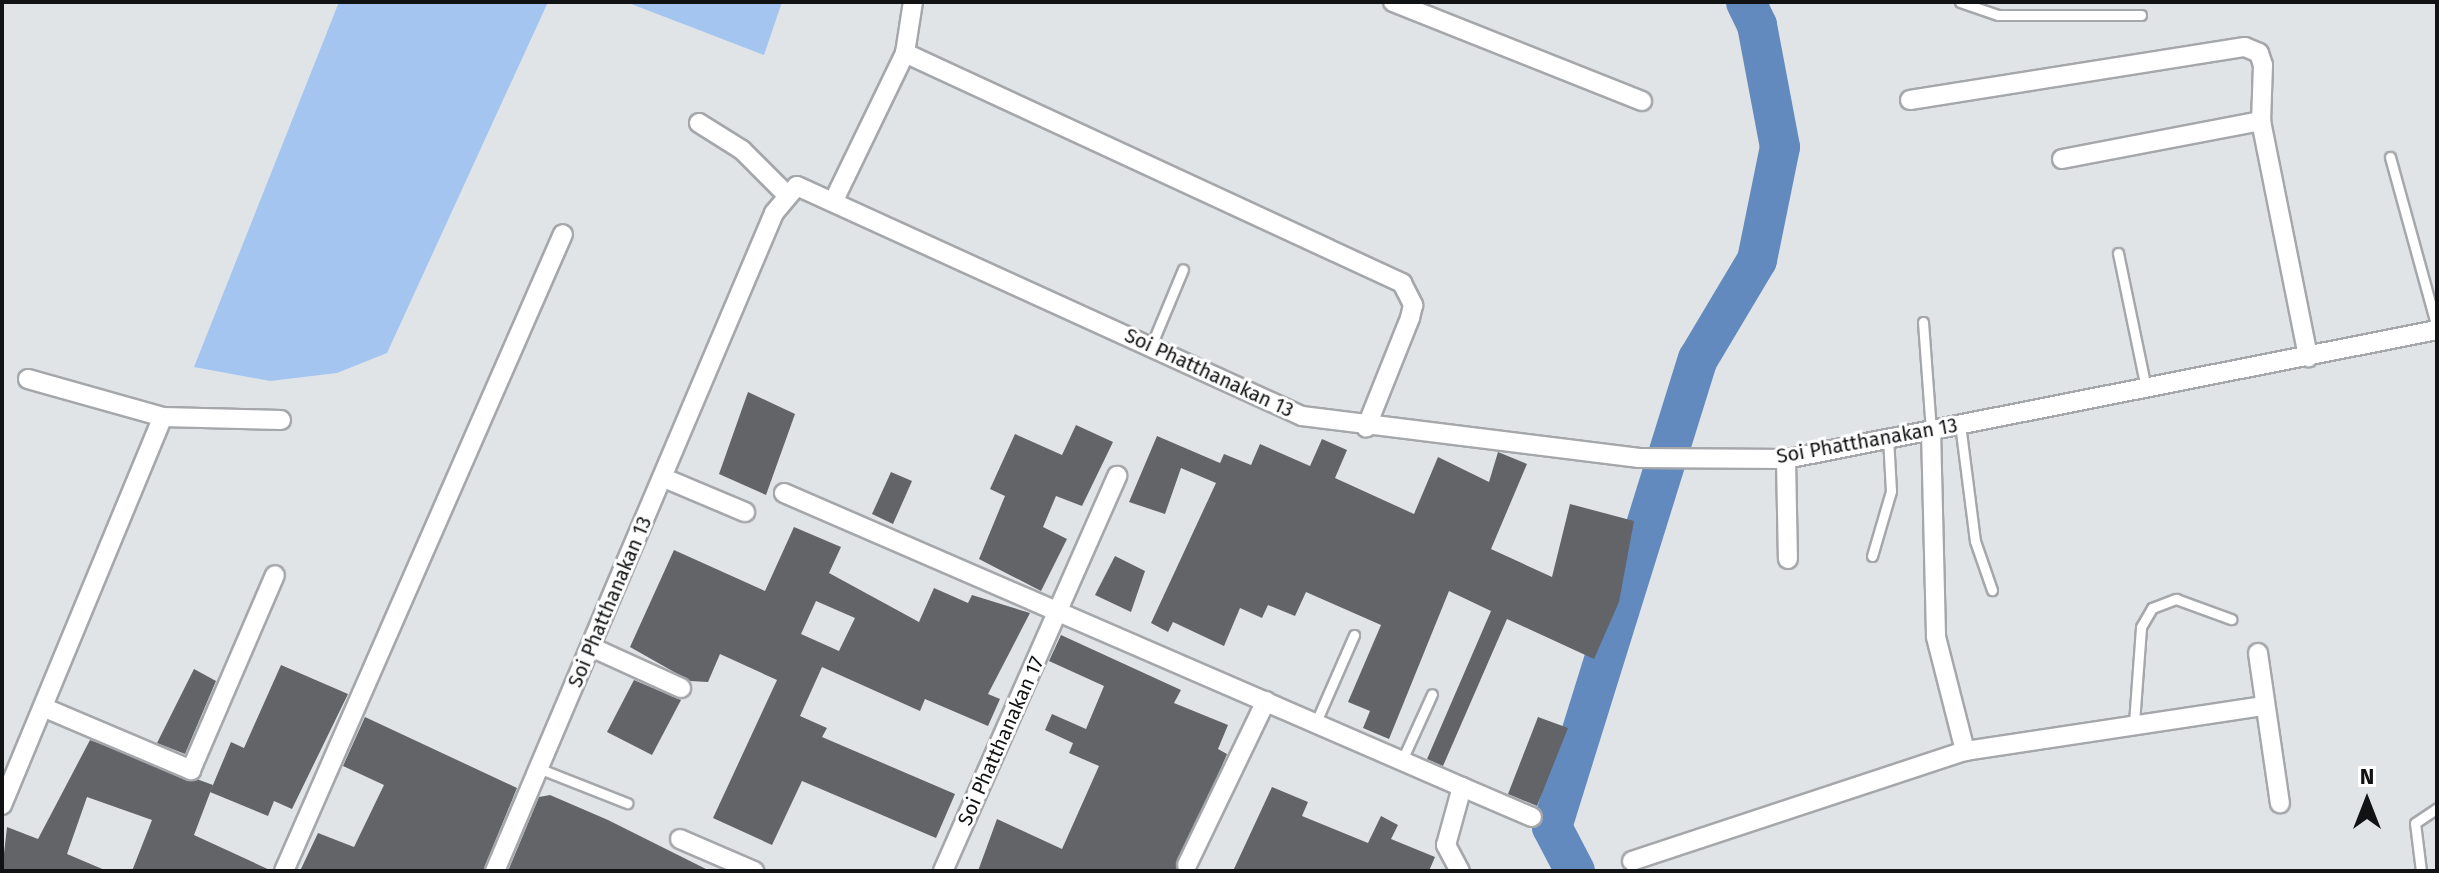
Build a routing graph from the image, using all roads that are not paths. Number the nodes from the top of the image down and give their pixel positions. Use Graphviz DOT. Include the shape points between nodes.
graph roads {
  1 [pos="913,2"];
  2 [pos="1393,2"];
  3 [pos="1960,2"];
  4 [pos="2141,15"];
  5 [pos="905,53"];
  6 [pos="1910,100"];
  7 [pos="1642,101"];
  8 [pos="2261,121"];
  9 [pos="699,123"];
  10 [pos="2390,157"];
  11 [pos="2062,159"];
  12 [pos="785,193"];
  13 [pos="835,198"];
  14 [pos="563,234"];
  15 [pos="2118,253"];
  16 [pos="1183,269"];
  17 [pos="1923,322"];
  18 [pos="2437,329"];
  19 [pos="1151,346"];
  20 [pos="2308,357"];
  21 [pos="28,379"];
  22 [pos="2146,388"];
  23 [pos="163,417"];
  24 [pos="281,420"];
  25 [pos="1960,424"];
  26 [pos="1366,428"];
  27 [pos="1931,430"];
  28 [pos="1888,438"];
  29 [pos="1786,459"];
  30 [pos="1117,476"];
  31 [pos="664,478"];
  32 [pos="784,493"];
  33 [pos="745,512"];
  34 [pos="1872,556"];
  35 [pos="1788,559"];
  36 [pos="275,575"];
  37 [pos="1992,590"];
  38 [pos="1060,611"];
  39 [pos="2231,619"];
  40 [pos="1354,635"];
  41 [pos="591,647"];
  42 [pos="2258,653"];
  43 [pos="681,688"];
  44 [pos="1432,694"];
  45 [pos="1266,701"];
  46 [pos="2262,706"];
  47 [pos="45,708"];
  48 [pos="1316,722"];
  49 [pos="2134,723"];
  50 [pos="1965,751"];
  51 [pos="1403,758"];
  52 [pos="538,768"];
  53 [pos="1462,787"];
  54 [pos="627,803"];
  55 [pos="2280,803"];
  56 [pos="2,805"];
  57 [pos="2437,808"];
  58 [pos="1532,817"];
  59 [pos="680,839"];
  60 [pos="1632,861"];
  61 [pos="1187,865"];
  62 [pos="744,869"];
  63 [pos="284,871"];
  64 [pos="495,871"];
  65 [pos="943,871"];
  66 [pos="1460,871"];
  67 [pos="2421,871"];
  1 -- 5 [label="street"];
  2 -- 7 [label="street"];
  3 -- 4 [label="lane" via="1998,15"];
  5 -- 13 [label="street"];
  5 -- 26 [label="street" via="1402,283 1413,305 1410,318"];
  6 -- 8 [label="street" via="2245,47 2259,53 2263,65"];
  8 -- 11 [label="street"];
  8 -- 20 [label="street"];
  9 -- 12 [label="street" via="742,150"];
  10 -- 18 [label="lane"];
  12 -- 13 [label="street, Soi Phatthanakan 13" via="811,187"];
  12 -- 31 [label="street, Soi Phatthanakan 13"];
  13 -- 19 [label="street, Soi Phatthanakan 13"];
  14 -- 63 [label="street"];
  15 -- 22 [label="lane"];
  16 -- 19 [label="lane"];
  17 -- 27 [label="lane"];
  18 -- 20 [label="street, Soi Phatthanakan 13"];
  19 -- 26 [label="street, Soi Phatthanakan 13" via="1302,416"];
  20 -- 22 [label="street, Soi Phatthanakan 13"];
  21 -- 23 [label="street"];
  22 -- 25 [label="street, Soi Phatthanakan 13"];
  23 -- 24 [label="street"];
  23 -- 47 [label="street"];
  25 -- 27 [label="street, Soi Phatthanakan 13"];
  25 -- 37 [label="lane" via="1975,541"];
  26 -- 29 [label="street, Soi Phatthanakan 13" via="1639,458"];
  27 -- 28 [label="street, Soi Phatthanakan 13"];
  27 -- 50 [label="street" via="1936,637"];
  28 -- 29 [label="street, Soi Phatthanakan 13"];
  28 -- 34 [label="lane" via="1891,491"];
  29 -- 35 [label="street"];
  30 -- 38 [label="street, Soi Phatthanakan 17"];
  31 -- 33 [label="street"];
  31 -- 41 [label="street, Soi Phatthanakan 13"];
  32 -- 38 [label="street"];
  36 -- 47 [label="street" via="191,770"];
  38 -- 45 [label="street"];
  38 -- 65 [label="street, Soi Phatthanakan 17"];
  39 -- 49 [label="lane" via="2176,599 2152,608 2141,627"];
  40 -- 48 [label="lane"];
  41 -- 43 [label="street"];
  41 -- 52 [label="street, Soi Phatthanakan 13"];
  42 -- 46 [label="street"];
  44 -- 51 [label="lane"];
  45 -- 48 [label="street"];
  45 -- 61 [label="street"];
  46 -- 49 [label="street"];
  46 -- 55 [label="street"];
  47 -- 56 [label="street"];
  48 -- 51 [label="street"];
  49 -- 50 [label="street"];
  50 -- 60 [label="street"];
  51 -- 53 [label="street"];
  52 -- 54 [label="lane"];
  52 -- 64 [label="street, Soi Phatthanakan 13"];
  53 -- 58 [label="street"];
  53 -- 66 [label="street" via="1446,845"];
  57 -- 67 [label="lane" via="2415,823"];
  59 -- 62 [label="street"];
}
